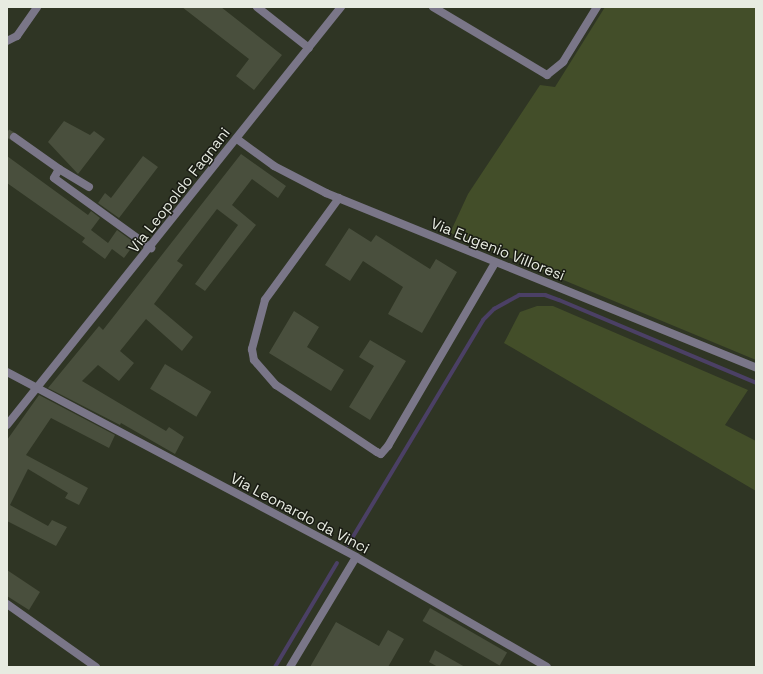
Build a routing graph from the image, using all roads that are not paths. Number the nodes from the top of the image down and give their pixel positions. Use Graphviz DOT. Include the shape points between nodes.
graph roads {
  1 [pos="37,7"];
  2 [pos="257,7"];
  3 [pos="341,7"];
  4 [pos="433,7"];
  5 [pos="597,7"];
  6 [pos="7,41"];
  7 [pos="309,48"];
  8 [pos="14,137"];
  9 [pos="237,139"];
  10 [pos="59,169"];
  11 [pos="89,187"];
  12 [pos="339,198"];
  13 [pos="151,248"];
  14 [pos="495,263"];
  15 [pos="756,368"];
  16 [pos="7,372"];
  17 [pos="37,388"];
  18 [pos="7,425"];
  19 [pos="356,557"];
  20 [pos="7,604"];
  21 [pos="96,667"];
  22 [pos="290,667"];
  23 [pos="547,667"];
  1 -- 6 [label="street" via="17,36"];
  2 -- 7 [label="street"];
  3 -- 7 [label="street, Via Leopoldo Fagnani"];
  4 -- 5 [label="street" via="544,75 550,75 563,62"];
  7 -- 9 [label="street, Via Leopoldo Fagnani"];
  8 -- 10 [label="street"];
  9 -- 12 [label="street, Via Eugenio Villoresi" via="274,166"];
  9 -- 13 [label="street, Via Leopoldo Fagnani"];
  10 -- 11 [label="street"];
  10 -- 13 [label="street" via="54,178"];
  12 -- 14 [label="street, Via Eugenio Villoresi"];
  12 -- 14 [label="street" via="265,300 252,350 254,360 276,385 381,454"];
  13 -- 17 [label="street, Via Leopoldo Fagnani"];
  14 -- 15 [label="street, Via Eugenio Villoresi"];
  16 -- 17 [label="street, Via Leonardo da Vinci"];
  17 -- 18 [label="street, Via Leopoldo Fagnani"];
  17 -- 19 [label="street, Via Leonardo da Vinci"];
  19 -- 22 [label="street"];
  19 -- 23 [label="street, Via Leonardo da Vinci"];
  20 -- 21 [label="street"];
}
